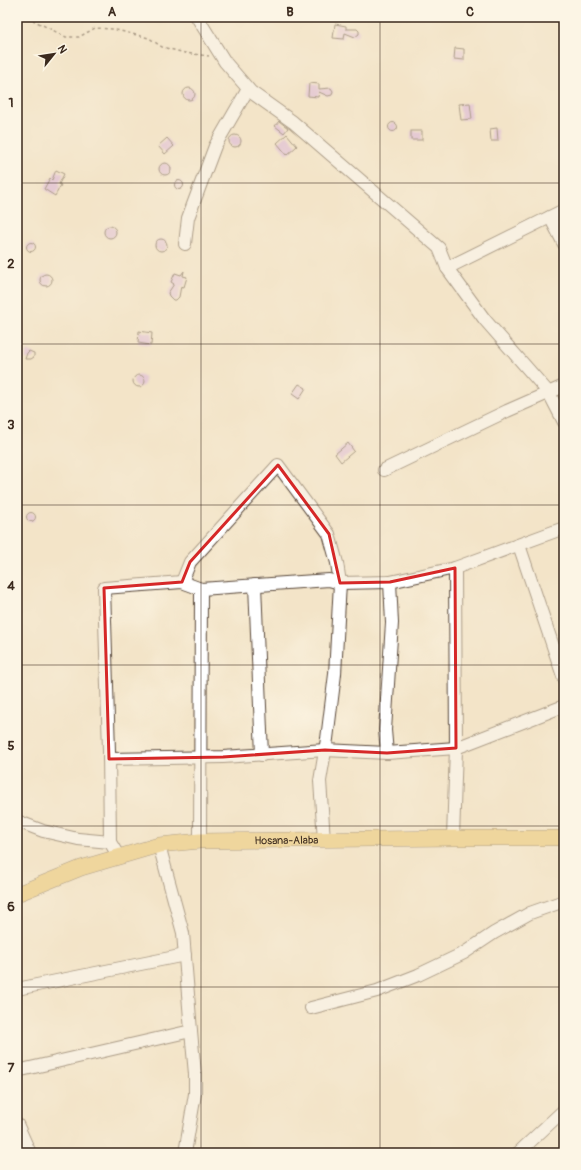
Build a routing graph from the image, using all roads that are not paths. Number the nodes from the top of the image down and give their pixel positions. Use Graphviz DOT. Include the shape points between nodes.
graph roads {
  1 [pos="197,17"];
  2 [pos="248,89"];
  3 [pos="564,210"];
  4 [pos="550,217"];
  5 [pos="185,244"];
  6 [pos="564,244"];
  7 [pos="447,268"];
  8 [pos="564,386"];
  9 [pos="549,393"];
  10 [pos="564,422"];
  11 [pos="384,470"];
  12 [pos="564,528"];
  13 [pos="519,545"];
  14 [pos="455,568"];
  15 [pos="182,582"];
  16 [pos="390,582"];
  17 [pos="340,583"];
  18 [pos="255,585"];
  19 [pos="201,589"];
  20 [pos="564,679"];
  21 [pos="564,706"];
  22 [pos="456,748"];
  23 [pos="325,750"];
  24 [pos="386,753"];
  25 [pos="262,755"];
  26 [pos="201,758"];
  27 [pos="109,759"];
  28 [pos="17,821"];
  29 [pos="453,838"];
  30 [pos="564,838"];
  31 [pos="324,840"];
  32 [pos="110,842"];
  33 [pos="200,842"];
  34 [pos="160,845"];
  35 [pos="119,857"];
  36 [pos="17,894"];
  37 [pos="564,901"];
  38 [pos="185,955"];
  39 [pos="17,989"];
  40 [pos="311,1008"];
  41 [pos="192,1030"];
  42 [pos="17,1071"];
  43 [pos="562,1115"];
  44 [pos="17,1124"];
  45 [pos="26,1152"];
  46 [pos="185,1153"];
  47 [pos="518,1153"];
  1 -- 2 [label="street" via="219,54"];
  2 -- 5 [label="street" via="215,146 188,218"];
  2 -- 7 [label="street" via="293,122 439,248"];
  3 -- 4 [label="street"];
  4 -- 6 [label="street"];
  4 -- 7 [label="street"];
  7 -- 9 [label="street" via="485,320"];
  8 -- 9 [label="street"];
  9 -- 10 [label="street"];
  9 -- 11 [label="street"];
  12 -- 13 [label="street"];
  13 -- 14 [label="street"];
  13 -- 20 [label="street"];
  14 -- 16 [label="street"];
  14 -- 22 [label="street"];
  15 -- 17 [label="street" via="190,562 278,465 329,534"];
  15 -- 19 [label="street"];
  15 -- 27 [label="street" via="104,588"];
  16 -- 17 [label="street"];
  16 -- 24 [label="street" via="392,623 385,715"];
  17 -- 18 [label="street" via="329,580"];
  17 -- 23 [label="street" via="335,674"];
  18 -- 19 [label="street"];
  18 -- 25 [label="street"];
  19 -- 26 [label="street"];
  21 -- 22 [label="street"];
  22 -- 24 [label="street"];
  22 -- 29 [label="street"];
  23 -- 24 [label="street"];
  23 -- 25 [label="street"];
  23 -- 31 [label="street" via="320,781"];
  25 -- 26 [label="street"];
  26 -- 27 [label="street"];
  26 -- 33 [label="street"];
  27 -- 32 [label="street"];
  28 -- 32 [label="street" via="42,832"];
  29 -- 30 [label="main road, Hosana-Alaba"];
  29 -- 31 [label="main road, Hosana-Alaba"];
  31 -- 33 [label="main road, Hosana-Alaba"];
  32 -- 35 [label="street"];
  33 -- 34 [label="main road, Hosana-Alaba"];
  34 -- 35 [label="main road, Hosana-Alaba"];
  34 -- 38 [label="street" via="183,933"];
  35 -- 36 [label="main road, Hosana-Alaba" via="81,868"];
  37 -- 40 [label="street" via="530,913 494,933 464,954 418,975 377,991"];
  38 -- 39 [label="street"];
  38 -- 41 [label="street"];
  41 -- 42 [label="street"];
  41 -- 46 [label="street" via="195,1094"];
  43 -- 47 [label="street"];
  44 -- 45 [label="street"];
}
